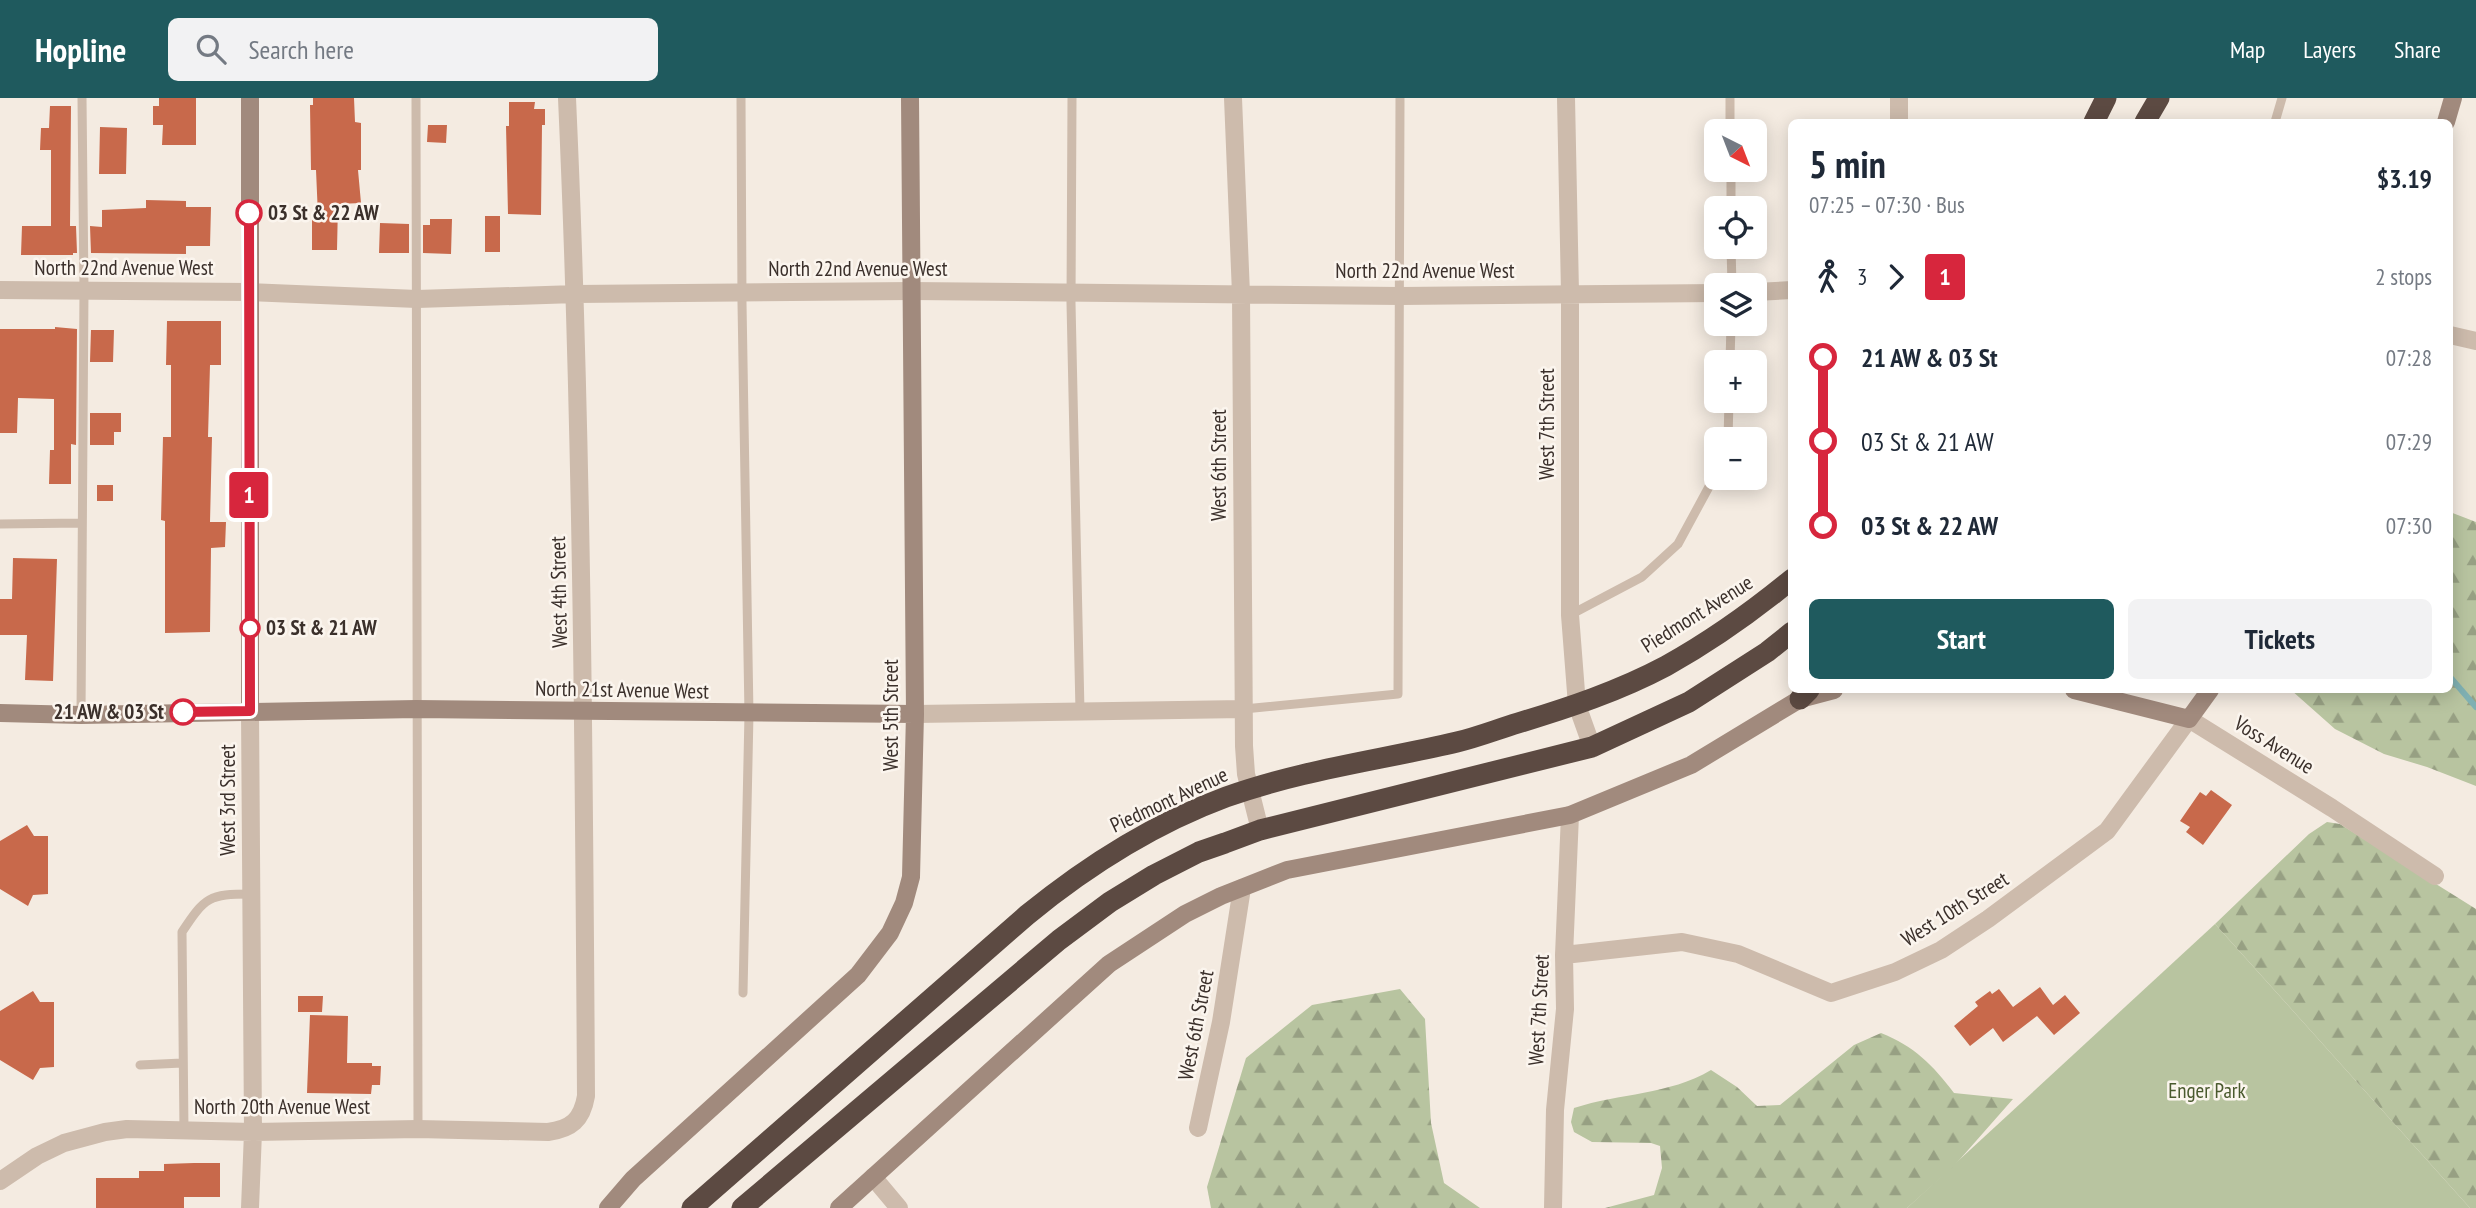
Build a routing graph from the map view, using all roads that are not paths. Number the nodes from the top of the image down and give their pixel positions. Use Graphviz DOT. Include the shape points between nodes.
graph roads {
  1 [pos="82,98"];
  2 [pos="250,98"];
  3 [pos="416,98"];
  4 [pos="567,98"];
  5 [pos="741,98"];
  6 [pos="910,98"];
  7 [pos="1072,98"];
  8 [pos="1233,98"];
  9 [pos="1400,98"];
  10 [pos="1566,98"];
  11 [pos="1730,98"];
  12 [pos="1899,98"];
  13 [pos="2106,98"];
  14 [pos="2159,98"];
  15 [pos="2282,98"];
  16 [pos="2453,98"];
  17 [pos="1730,119"];
  18 [pos="1899,119"];
  19 [pos="2096,119"];
  20 [pos="2147,119"];
  21 [pos="2276,119"];
  22 [pos="2447,119"];
  23 [pos="0,290"];
  24 [pos="84,290"];
  25 [pos="1788,290"];
  26 [pos="912,291"];
  27 [pos="1767,291"];
  28 [pos="248,292"];
  29 [pos="742,292"];
  30 [pos="1071,292"];
  31 [pos="1570,293"];
  32 [pos="1704,293"];
  33 [pos="576,294"];
  34 [pos="1241,294"];
  35 [pos="1401,296"];
  36 [pos="417,299"];
  37 [pos="2453,336"];
  38 [pos="2476,341"];
  39 [pos="1707,490"];
  40 [pos="82,523"];
  41 [pos="0,524"];
  42 [pos="1788,582"];
  43 [pos="1570,615"];
  44 [pos="1788,635"];
  45 [pos="2086,693"];
  46 [pos="2208,693"];
  47 [pos="1805,694"];
  48 [pos="1577,705"];
  49 [pos="416,709"];
  50 [pos="1244,709"];
  51 [pos="1080,710"];
  52 [pos="250,711"];
  53 [pos="0,713"];
  54 [pos="584,713"];
  55 [pos="749,713"];
  56 [pos="915,714"];
  57 [pos="81,715"];
  58 [pos="2189,719"];
  59 [pos="1592,747"];
  60 [pos="1250,789"];
  61 [pos="1570,815"];
  62 [pos="1260,830"];
  63 [pos="2435,876"];
  64 [pos="1242,888"];
  65 [pos="251,894"];
  66 [pos="1564,955"];
  67 [pos="743,993"];
  68 [pos="182,1063"];
  69 [pos="140,1065"];
  70 [pos="574,1124"];
  71 [pos="1198,1128"];
  72 [pos="418,1129"];
  73 [pos="184,1131"];
  74 [pos="253,1132"];
  75 [pos="873,1177"];
  76 [pos="0,1181"];
  77 [pos="250,1208"];
  78 [pos="608,1208"];
  79 [pos="692,1208"];
  80 [pos="742,1208"];
  81 [pos="839,1208"];
  82 [pos="899,1208"];
  83 [pos="1553,1208"];
  1 -- 24 [label="lane"];
  2 -- 28 [label="street, West 3rd Street"];
  3 -- 36 [label="lane"];
  4 -- 33 [label="street, West 4th Street"];
  5 -- 29 [label="lane"];
  6 -- 26 [label="street, West 5th Street"];
  7 -- 30 [label="lane"];
  8 -- 34 [label="street, West 6th Street"];
  9 -- 35 [label="lane"];
  10 -- 31 [label="street, West 7th Street"];
  11 -- 17 [label="lane"];
  12 -- 18 [label="street"];
  13 -- 19 [label="highway"];
  14 -- 20 [label="highway"];
  15 -- 21 [label="lane"];
  16 -- 22 [label="street"];
  23 -- 24 [label="street, North 22nd Avenue West"];
  24 -- 28 [label="street, North 22nd Avenue West"];
  24 -- 40 [label="lane"];
  25 -- 27 [label="street"];
  26 -- 29 [label="street, North 22nd Avenue West"];
  26 -- 30 [label="street, North 22nd Avenue West"];
  26 -- 56 [label="street, West 5th Street"];
  28 -- 36 [label="street, North 22nd Avenue West"];
  28 -- 52 [label="street, West 3rd Street"];
  29 -- 33 [label="street, North 22nd Avenue West"];
  29 -- 55 [label="lane"];
  30 -- 34 [label="street, North 22nd Avenue West"];
  30 -- 51 [label="lane"];
  31 -- 32 [label="street, North 22nd Avenue West"];
  31 -- 35 [label="street, North 22nd Avenue West"];
  31 -- 43 [label="street, West 7th Street"];
  33 -- 36 [label="street, North 22nd Avenue West"];
  33 -- 54 [label="street, West 4th Street"];
  34 -- 35 [label="street, North 22nd Avenue West"];
  34 -- 50 [label="street, West 6th Street"];
  35 -- 50 [label="lane" via="1398,694"];
  36 -- 49 [label="lane"];
  37 -- 38 [label="street"];
  39 -- 43 [label="lane" via="1678,544 1642,577"];
  40 -- 41 [label="lane"];
  40 -- 57 [label="lane"];
  42 -- 48 [label="highway, Piedmont Avenue" via="1754,611 1665,666"];
  43 -- 48 [label="street, West 7th Street"];
  44 -- 59 [label="highway" via="1689,702"];
  45 -- 58 [label="street, Voss Avenue"];
  46 -- 58 [label="street, West 10th Street"];
  47 -- 61 [label="street" via="1691,765"];
  48 -- 59 [label="street, West 7th Street"];
  48 -- 60 [label="highway, Piedmont Avenue" via="1460,741"];
  49 -- 52 [label="street, North 21st Avenue West"];
  49 -- 54 [label="street, North 21st Avenue West"];
  49 -- 72 [label="lane"];
  50 -- 51 [label="street, North 21st Avenue West"];
  50 -- 60 [label="street, West 6th Street"];
  51 -- 56 [label="street, North 21st Avenue West"];
  52 -- 57 [label="street, North 21st Avenue West"];
  52 -- 65 [label="street, West 3rd Street"];
  53 -- 57 [label="street, North 21st Avenue West"];
  54 -- 55 [label="street, North 21st Avenue West"];
  54 -- 70 [label="street, West 4th Street" via="586,1096"];
  55 -- 56 [label="street, North 21st Avenue West"];
  55 -- 67 [label="lane"];
  56 -- 78 [label="street, West 5th Street" via="914,859 904,903 890,933 870,962 633,1179"];
  58 -- 63 [label="street, Voss Avenue"];
  58 -- 66 [label="street, West 10th Street" via="2108,831 1979,925 1895,972 1831,993 1738,954 1682,942"];
  59 -- 62 [label="highway"];
  60 -- 62 [label="street, West 6th Street"];
  60 -- 79 [label="highway, Piedmont Avenue" via="1149,832 1072,879"];
  61 -- 64 [label="street" via="1287,870"];
  61 -- 66 [label="street, West 7th Street"];
  62 -- 80 [label="highway" via="1178,862 1095,912"];
  64 -- 71 [label="street, West 6th Street"];
  64 -- 75 [label="street" via="1185,914 1108,964"];
  65 -- 68 [label="lane" via="219,894 199,906 182,932"];
  65 -- 74 [label="street, West 3rd Street"];
  66 -- 83 [label="street, West 7th Street"];
  68 -- 69 [label="lane"];
  68 -- 73 [label="lane"];
  70 -- 72 [label="street, North 20th Avenue West" via="548,1132"];
  72 -- 74 [label="street, North 20th Avenue West"];
  73 -- 74 [label="street, North 20th Avenue West"];
  73 -- 76 [label="street, North 20th Avenue West" via="127,1129 86,1136 37,1156"];
  74 -- 77 [label="street, West 3rd Street"];
  75 -- 81 [label="street"];
  75 -- 82 [label="street"];
}
